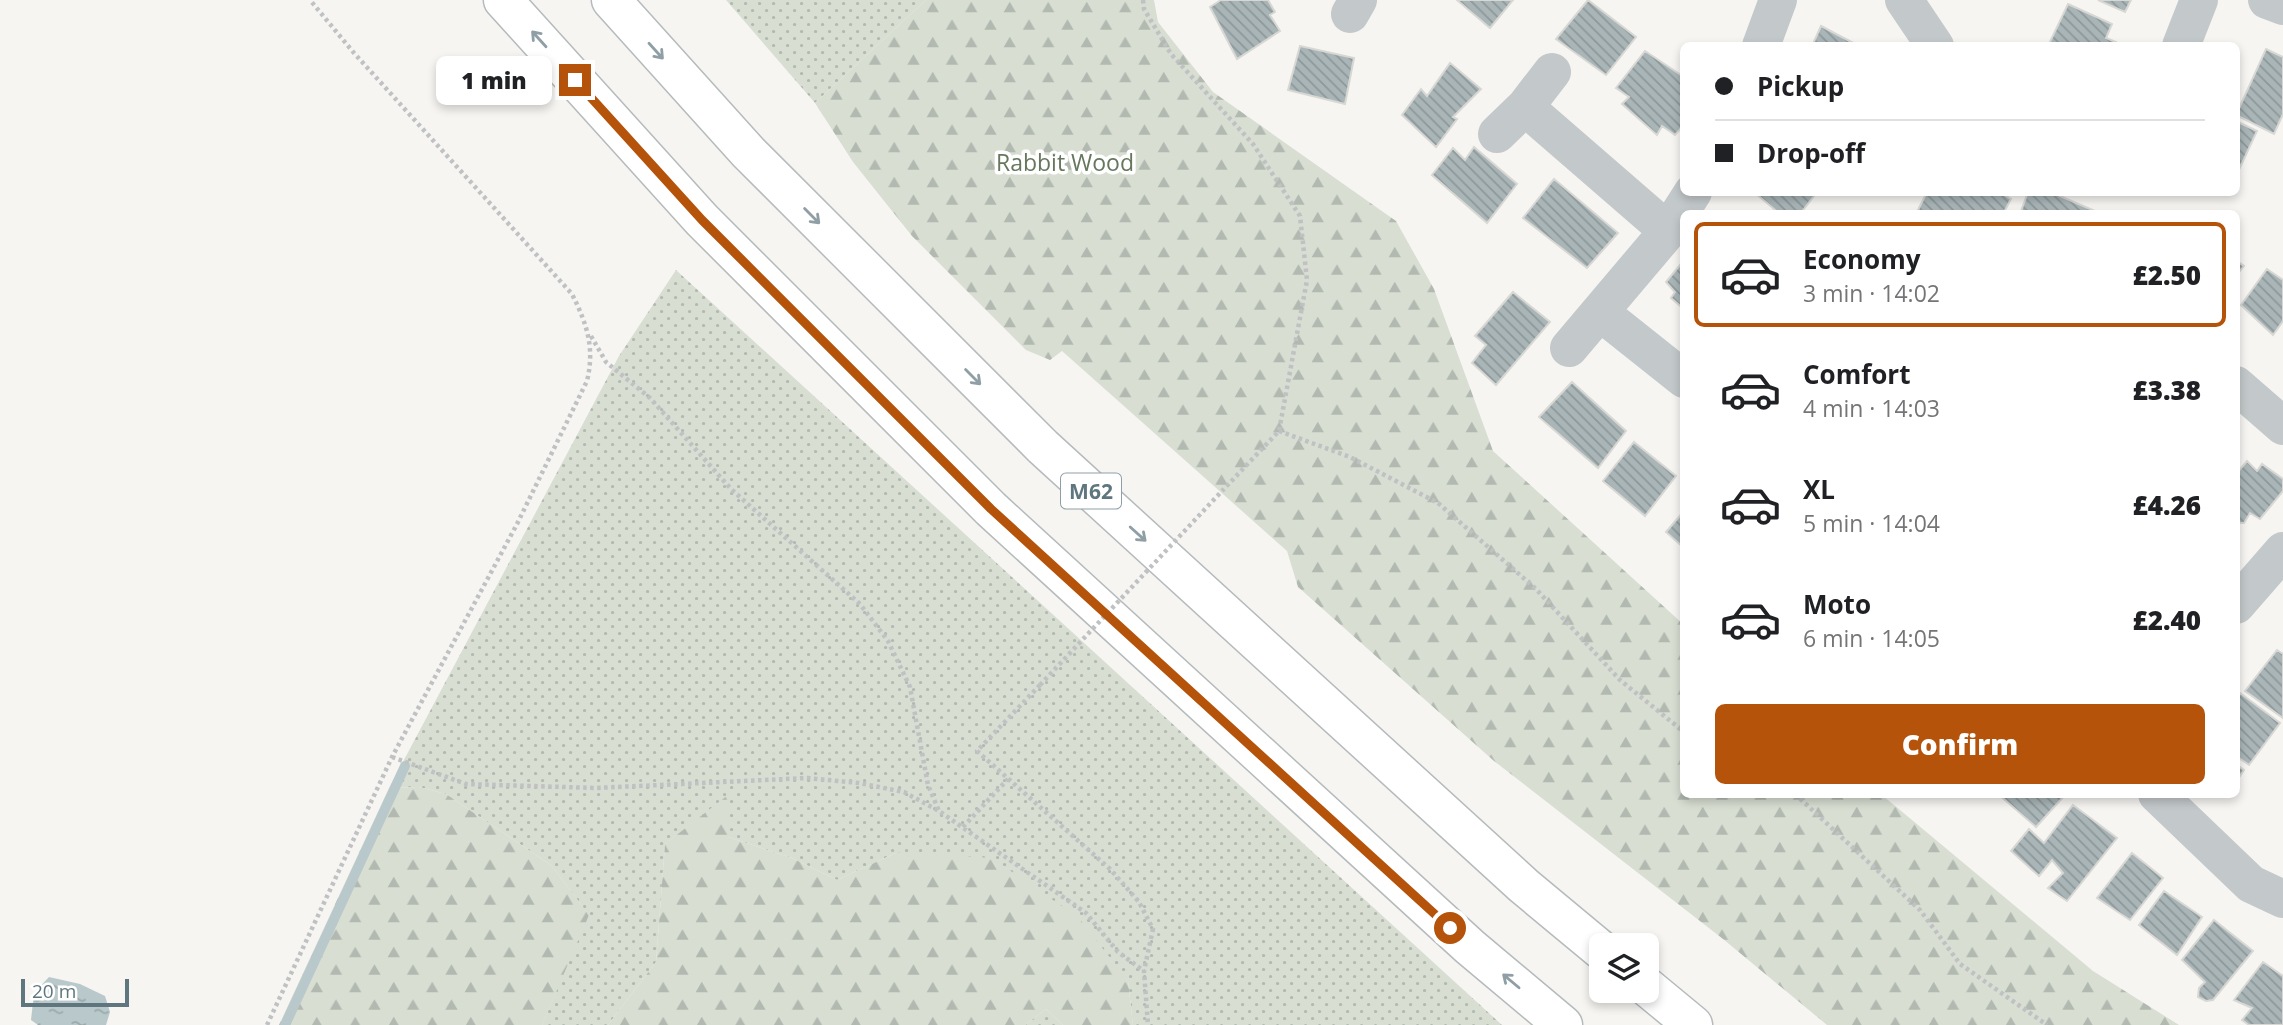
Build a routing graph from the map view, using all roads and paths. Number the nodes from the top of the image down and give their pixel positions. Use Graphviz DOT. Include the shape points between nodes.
graph roads {
  1 [pos="310,0"];
  2 [pos="503,0"];
  3 [pos="611,0"];
  4 [pos="1143,0"];
  5 [pos="1778,0"];
  6 [pos="1904,0"];
  7 [pos="2199,0"];
  8 [pos="2267,0"];
  9 [pos="2283,6"];
  10 [pos="1762,42"];
  11 [pos="1932,42"];
  12 [pos="2183,42"];
  13 [pos="1552,72"];
  14 [pos="1525,107"];
  15 [pos="1497,134"];
  16 [pos="1680,212"];
  17 [pos="1668,231"];
  18 [pos="1601,313"];
  19 [pos="589,333"];
  20 [pos="1569,348"];
  21 [pos="1680,376"];
  22 [pos="2240,388"];
  23 [pos="2283,426"];
  24 [pos="1279,431"];
  25 [pos="2283,551"];
  26 [pos="2240,600"];
  27 [pos="1680,729"];
  28 [pos="392,757"];
  29 [pos="1008,779"];
  30 [pos="1799,798"];
  31 [pos="2161,798"];
  32 [pos="939,811"];
  33 [pos="963,827"];
  34 [pos="2283,899"];
  35 [pos="1589,940"];
  36 [pos="1144,971"];
  37 [pos="1659,997"];
  38 [pos="267,1025"];
  39 [pos="1148,1025"];
  40 [pos="1563,1025"];
  41 [pos="1693,1025"];
  42 [pos="2047,1025"];
  1 -- 19 [label="path" via="572,294"];
  40 -- 2 [label="highway, one-way" via="1470,947 991,509 702,220"];
  3 -- 35 [label="highway, M62, one-way" via="748,152 1043,447 1514,877"];
  4 -- 24 [label="path" via="1171,54 1253,144 1300,216 1307,280"];
  5 -- 10 [label="street"];
  6 -- 11 [label="street"];
  7 -- 12 [label="street"];
  8 -- 9 [label="street"];
  13 -- 14 [label="street"];
  14 -- 15 [label="street"];
  14 -- 17 [label="street"];
  16 -- 17 [label="street"];
  17 -- 18 [label="street"];
  18 -- 20 [label="street"];
  18 -- 21 [label="street"];
  19 -- 28 [label="path" via="592,362 587,381 517,524"];
  19 -- 32 [label="path" via="606,362 650,398 731,489 860,604 888,641 910,687 928,785"];
  22 -- 23 [label="street"];
  24 -- 27 [label="path" via="1350,457 1438,503 1536,589 1620,680"];
  24 -- 29 [label="path, bridge" via="977,751"];
  25 -- 26 [label="street"];
  28 -- 32 [label="path" via="466,784 596,788 807,778 859,783 904,792"];
  28 -- 38 [label="path"];
  29 -- 33 [label="path"];
  29 -- 36 [label="path" via="1110,869 1139,902 1153,929"];
  30 -- 42 [label="path" via="1920,910 1961,964"];
  31 -- 34 [label="street" via="2251,884"];
  32 -- 33 [label="path"];
  33 -- 36 [label="path" via="1086,913 1118,952"];
  36 -- 39 [label="path"];
  37 -- 41 [label="highway"];
}
